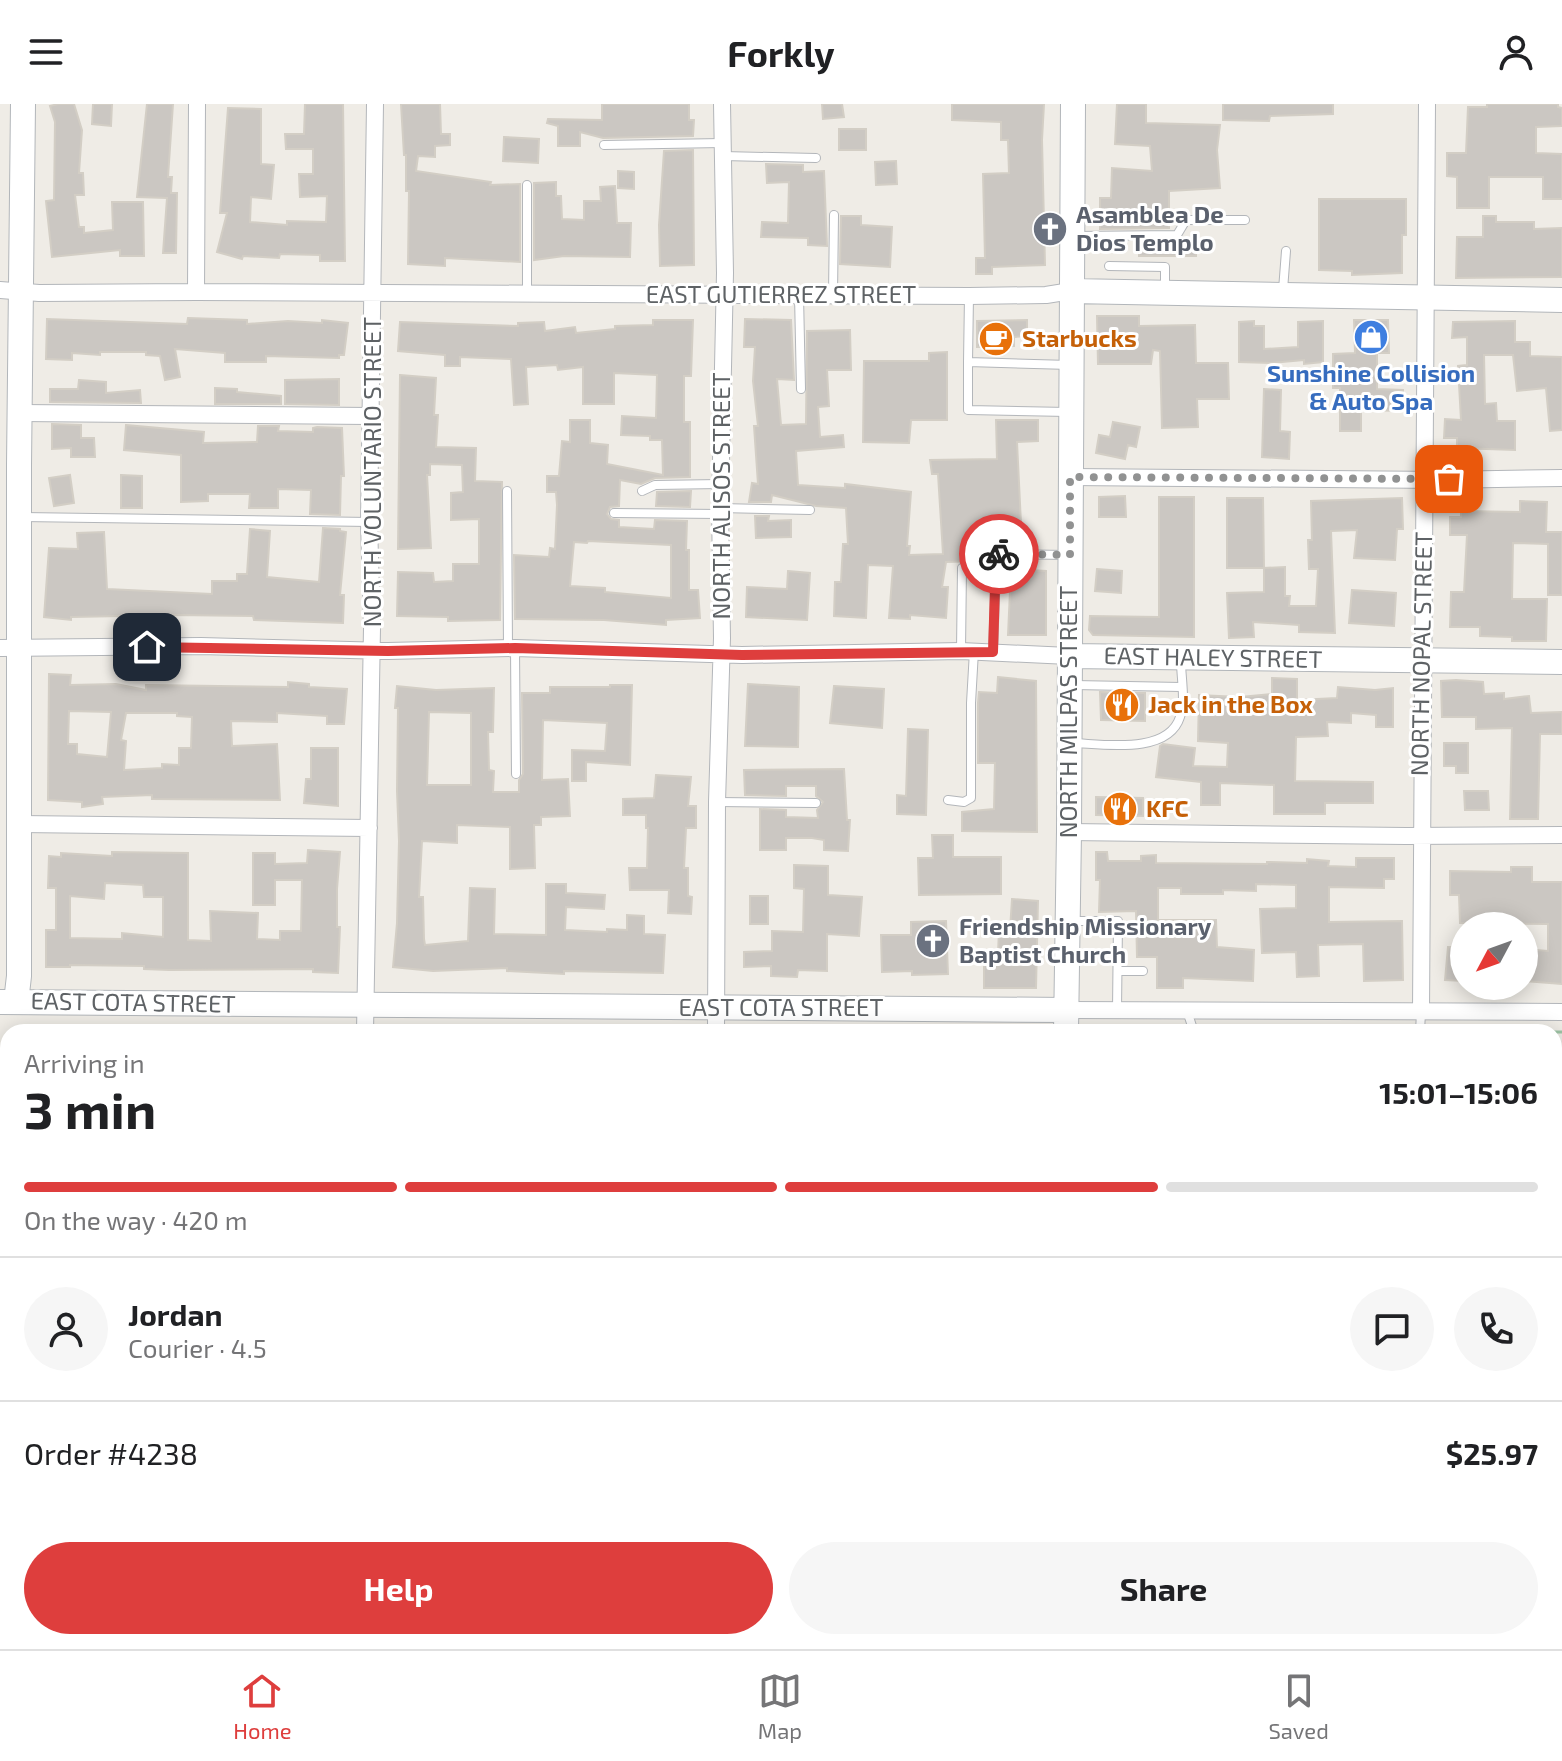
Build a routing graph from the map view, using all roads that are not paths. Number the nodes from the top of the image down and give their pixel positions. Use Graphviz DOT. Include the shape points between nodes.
graph roads {
  1 [pos="23,104"];
  2 [pos="197,104"];
  3 [pos="375,104"];
  4 [pos="722,104"];
  5 [pos="1073,104"];
  6 [pos="1427,104"];
  7 [pos="604,145"];
  8 [pos="722,149"];
  9 [pos="816,158"];
  10 [pos="527,185"];
  11 [pos="834,215"];
  12 [pos="1245,220"];
  13 [pos="1071,236"];
  14 [pos="1286,251"];
  15 [pos="1109,266"];
  16 [pos="10,291"];
  17 [pos="1071,291"];
  18 [pos="196,292"];
  19 [pos="959,292"];
  20 [pos="373,293"];
  21 [pos="1165,293"];
  22 [pos="527,294"];
  23 [pos="799,295"];
  24 [pos="833,295"];
  25 [pos="1283,295"];
  26 [pos="724,296"];
  27 [pos="1426,297"];
  28 [pos="1562,300"];
  29 [pos="968,362"];
  30 [pos="1071,365"];
  31 [pos="801,389"];
  32 [pos="1071,412"];
  33 [pos="20,413"];
  34 [pos="370,416"];
  35 [pos="10,465"];
  36 [pos="1070,477"];
  37 [pos="1562,478"];
  38 [pos="1424,480"];
  39 [pos="720,484"];
  40 [pos="507,491"];
  41 [pos="642,491"];
  42 [pos="810,510"];
  43 [pos="720,511"];
  44 [pos="614,513"];
  45 [pos="19,517"];
  46 [pos="369,522"];
  47 [pos="1070,555"];
  48 [pos="996,569"];
  49 [pos="10,648"];
  50 [pos="512,648"];
  51 [pos="370,651"];
  52 [pos="967,651"];
  53 [pos="993,652"];
  54 [pos="721,654"];
  55 [pos="1069,656"];
  56 [pos="1181,657"];
  57 [pos="1422,661"];
  58 [pos="1562,662"];
  59 [pos="1069,685"];
  60 [pos="1181,687"];
  61 [pos="1068,743"];
  62 [pos="516,774"];
  63 [pos="948,800"];
  64 [pos="717,802"];
  65 [pos="816,803"];
  66 [pos="20,824"];
  67 [pos="369,828"];
  68 [pos="1069,832"];
  69 [pos="1562,835"];
  70 [pos="1420,836"];
  71 [pos="1067,921"];
  72 [pos="1118,971"];
  73 [pos="1143,971"];
  74 [pos="8,1002"];
  75 [pos="365,1006"];
  76 [pos="716,1007"];
  77 [pos="1117,1010"];
  78 [pos="1187,1010"];
  79 [pos="1421,1012"];
  80 [pos="1562,1012"];
  81 [pos="1066,1021"];
  82 [pos="365,1024"];
  83 [pos="716,1024"];
  84 [pos="1191,1024"];
  85 [pos="1420,1024"];
  1 -- 16 [label="street"];
  2 -- 18 [label="street"];
  3 -- 20 [label="street, NORTH VOLUNTARIO STREET"];
  4 -- 8 [label="street, NORTH ALISOS STREET"];
  5 -- 13 [label="street, NORTH MILPAS STREET"];
  6 -- 27 [label="street, NORTH NOPAL STREET"];
  7 -- 8 [label="lane"];
  8 -- 9 [label="lane"];
  8 -- 26 [label="street, NORTH ALISOS STREET"];
  10 -- 22 [label="lane"];
  11 -- 24 [label="lane"];
  12 -- 13 [label="lane" via="1186,220 1177,235"];
  13 -- 17 [label="street, NORTH MILPAS STREET"];
  14 -- 25 [label="lane"];
  15 -- 21 [label="lane" via="1165,267"];
  16 -- 18 [label="street, EAST GUTIERREZ STREET"];
  16 -- 33 [label="street"];
  17 -- 19 [label="street, EAST GUTIERREZ STREET"];
  17 -- 21 [label="street, EAST GUTIERREZ STREET"];
  17 -- 30 [label="street, NORTH MILPAS STREET"];
  18 -- 20 [label="street, EAST GUTIERREZ STREET"];
  19 -- 24 [label="street, EAST GUTIERREZ STREET"];
  19 -- 29 [label="lane"];
  20 -- 22 [label="street, EAST GUTIERREZ STREET"];
  20 -- 34 [label="street, NORTH VOLUNTARIO STREET"];
  21 -- 25 [label="street, EAST GUTIERREZ STREET"];
  22 -- 26 [label="street, EAST GUTIERREZ STREET"];
  23 -- 24 [label="street, EAST GUTIERREZ STREET"];
  23 -- 26 [label="street, EAST GUTIERREZ STREET"];
  23 -- 31 [label="lane"];
  25 -- 27 [label="street, EAST GUTIERREZ STREET"];
  26 -- 39 [label="street, NORTH ALISOS STREET"];
  27 -- 28 [label="street, EAST GUTIERREZ STREET"];
  27 -- 38 [label="street, NORTH NOPAL STREET"];
  29 -- 30 [label="lane"];
  29 -- 32 [label="lane" via="968,410"];
  30 -- 32 [label="street, NORTH MILPAS STREET"];
  32 -- 36 [label="street, NORTH MILPAS STREET"];
  33 -- 34 [label="street"];
  33 -- 35 [label="street"];
  34 -- 46 [label="street, NORTH VOLUNTARIO STREET"];
  35 -- 45 [label="street"];
  36 -- 38 [label="street"];
  36 -- 47 [label="street, NORTH MILPAS STREET"];
  37 -- 38 [label="street"];
  38 -- 57 [label="street, NORTH NOPAL STREET"];
  39 -- 41 [label="lane" via="655,485"];
  39 -- 43 [label="street, NORTH ALISOS STREET"];
  40 -- 50 [label="lane"];
  42 -- 43 [label="lane"];
  43 -- 44 [label="lane"];
  43 -- 54 [label="street, NORTH ALISOS STREET"];
  45 -- 46 [label="lane"];
  45 -- 49 [label="street"];
  46 -- 51 [label="street, NORTH VOLUNTARIO STREET"];
  47 -- 48 [label="lane" via="996,554"];
  47 -- 55 [label="street, NORTH MILPAS STREET"];
  48 -- 52 [label="lane" via="962,568"];
  48 -- 53 [label="lane"];
  49 -- 51 [label="street, EAST HALEY STREET"];
  49 -- 66 [label="street"];
  50 -- 51 [label="street, EAST HALEY STREET"];
  50 -- 54 [label="street, EAST HALEY STREET"];
  50 -- 62 [label="lane"];
  51 -- 67 [label="street, NORTH VOLUNTARIO STREET"];
  52 -- 53 [label="street, EAST HALEY STREET"];
  52 -- 54 [label="street, EAST HALEY STREET"];
  52 -- 63 [label="lane" via="971,798"];
  53 -- 55 [label="street, EAST HALEY STREET"];
  54 -- 64 [label="street, NORTH ALISOS STREET"];
  55 -- 56 [label="street, EAST HALEY STREET"];
  55 -- 59 [label="street, NORTH MILPAS STREET"];
  56 -- 57 [label="street, EAST HALEY STREET"];
  56 -- 60 [label="lane"];
  57 -- 58 [label="street, EAST HALEY STREET"];
  57 -- 70 [label="street, NORTH NOPAL STREET"];
  59 -- 60 [label="lane"];
  59 -- 61 [label="street, NORTH MILPAS STREET"];
  60 -- 61 [label="lane" via="1182,714 1158,739 1144,745"];
  61 -- 68 [label="street, NORTH MILPAS STREET"];
  64 -- 65 [label="lane"];
  64 -- 76 [label="street, NORTH ALISOS STREET"];
  66 -- 67 [label="street"];
  66 -- 74 [label="street"];
  67 -- 75 [label="street, NORTH VOLUNTARIO STREET"];
  68 -- 70 [label="street"];
  68 -- 71 [label="street, NORTH MILPAS STREET"];
  69 -- 70 [label="street"];
  70 -- 79 [label="street, NORTH NOPAL STREET"];
  71 -- 72 [label="lane" via="1118,921"];
  71 -- 81 [label="street, NORTH MILPAS STREET"];
  72 -- 73 [label="lane"];
  72 -- 77 [label="lane"];
  74 -- 75 [label="street, EAST COTA STREET"];
  75 -- 76 [label="street, EAST COTA STREET"];
  75 -- 82 [label="street, NORTH VOLUNTARIO STREET"];
  76 -- 81 [label="street, EAST COTA STREET"];
  76 -- 83 [label="street, NORTH ALISOS STREET"];
  77 -- 78 [label="street, EAST COTA STREET"];
  77 -- 81 [label="street, EAST COTA STREET"];
  78 -- 79 [label="street, EAST COTA STREET"];
  78 -- 84 [label="lane"];
  79 -- 80 [label="street, EAST COTA STREET"];
  79 -- 85 [label="lane"];
}
